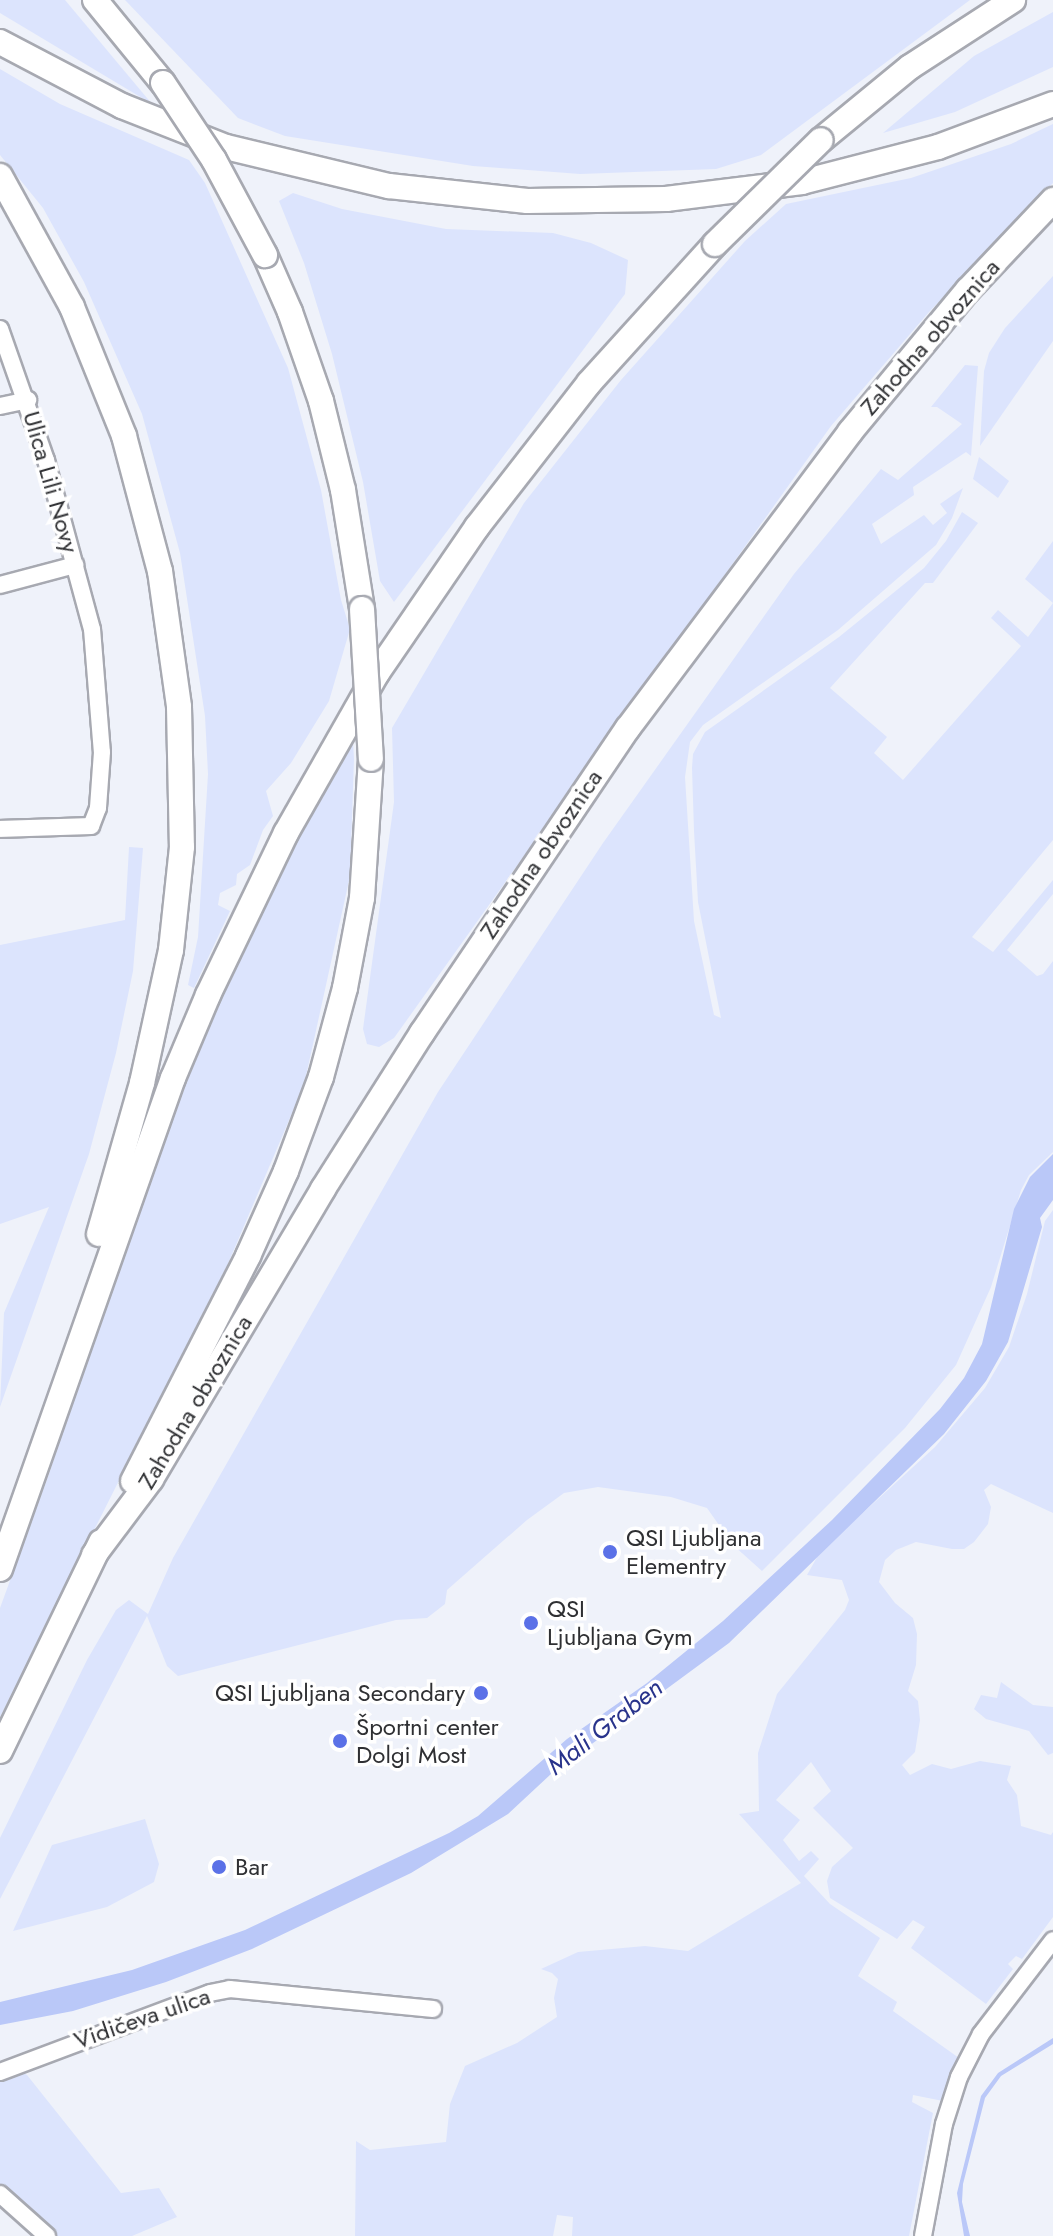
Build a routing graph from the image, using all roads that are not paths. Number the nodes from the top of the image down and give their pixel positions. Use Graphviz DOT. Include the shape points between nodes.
graph roads {
  1 [pos="95,0"];
  2 [pos="1013,0"];
  3 [pos="0,42"];
  4 [pos="1053,104"];
  5 [pos="0,176"];
  6 [pos="1053,200"];
  7 [pos="0,329"];
  8 [pos="28,400"];
  9 [pos="0,406"];
  10 [pos="75,565"];
  11 [pos="0,585"];
  12 [pos="0,829"];
  13 [pos="80,1336"];
  14 [pos="94,1555"];
  15 [pos="0,1569"];
  16 [pos="0,1751"];
  17 [pos="1053,1940"];
  18 [pos="433,2009"];
  19 [pos="0,2072"];
  20 [pos="0,2194"];
  21 [pos="47,2236"];
  22 [pos="923,2236"];
  1 -- 14 [label="highway, bridge" via="163,83 214,160 265,255 307,356 343,490 362,609 371,759 367,853 354,946 305,1125 228,1298"];
  2 -- 13 [label="highway, bridge" via="910,67 821,140 715,244 618,349 451,562 361,700 286,833 208,995"];
  3 -- 4 [label="highway" via="122,106 226,147 389,186 527,201 666,199 802,182 938,147"];
  5 -- 13 [label="highway" via="72,307 124,436 160,571 179,707 182,847 171,950 130,1130 78,1293"];
  6 -- 14 [label="highway, Zahodna obvoznica" via="968,290 859,420 619,740 430,1020 151,1479"];
  7 -- 8 [label="street, Ulica Lili Novy"];
  8 -- 9 [label="street, Ulica Lili Novy"];
  8 -- 10 [label="street, Ulica Lili Novy"];
  10 -- 11 [label="street, Ulica Lili Novy"];
  10 -- 12 [label="street, Ulica Lili Novy" via="92,629 100,702 98,808 91,826"];
  13 -- 15 [label="highway"];
  14 -- 16 [label="highway"];
  17 -- 22 [label="street" via="981,2034 959,2077 944,2124"];
  18 -- 19 [label="street, Vidičeva ulica" via="230,1989"];
  20 -- 21 [label="street"];
}
